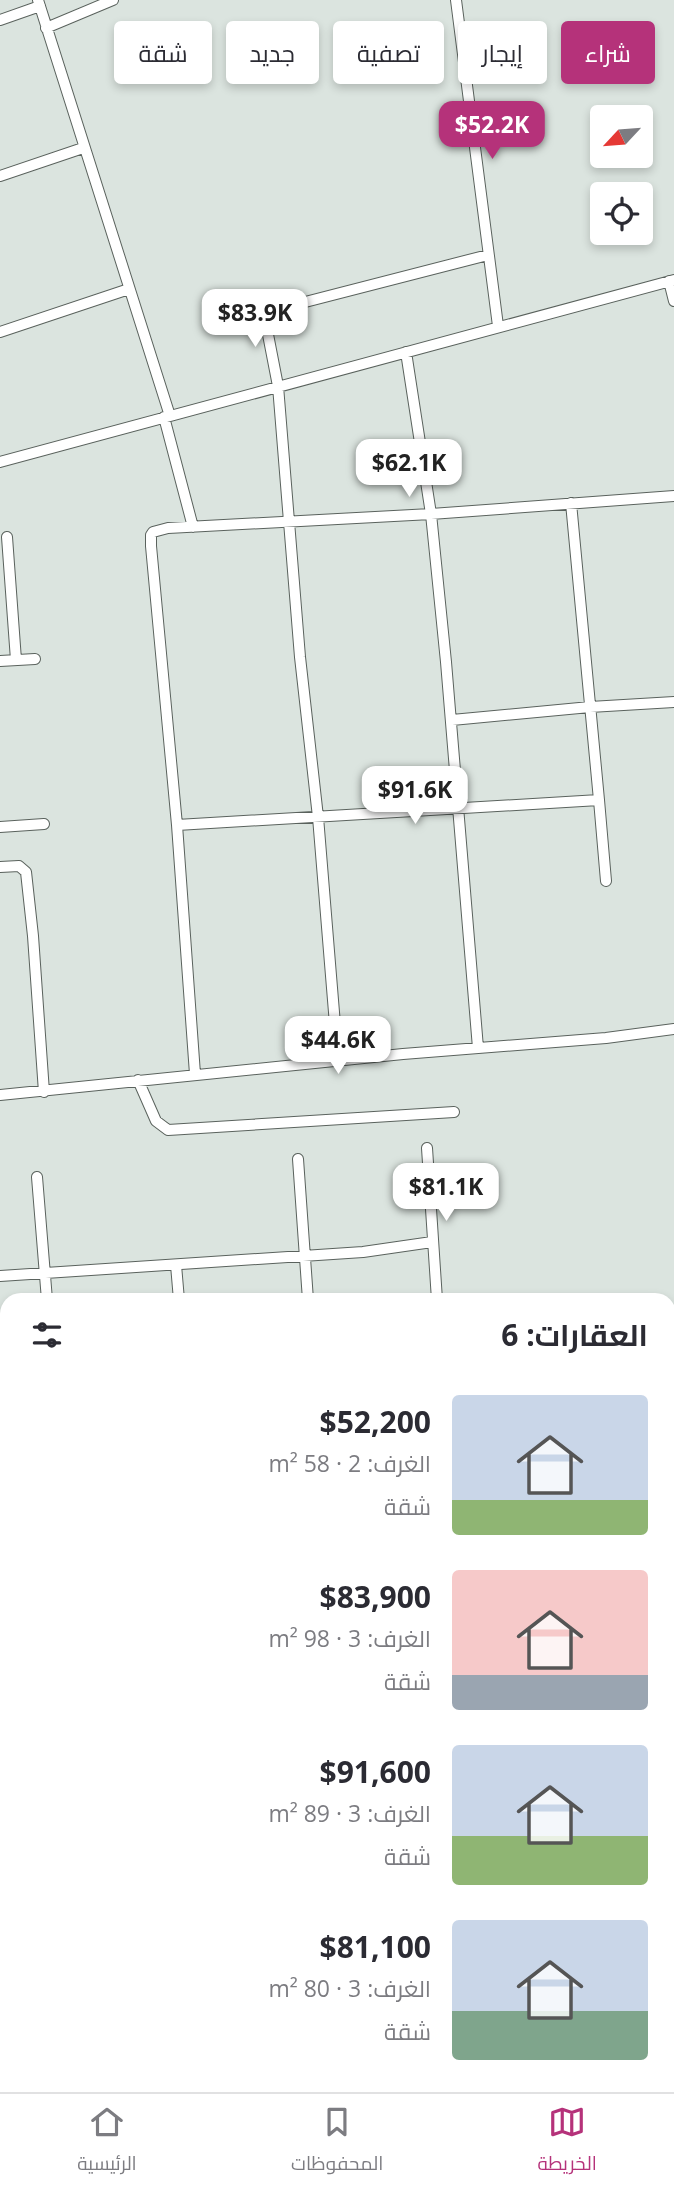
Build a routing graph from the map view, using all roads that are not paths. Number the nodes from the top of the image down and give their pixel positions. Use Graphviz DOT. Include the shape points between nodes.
graph roads {
  1 [pos="113,0"];
  2 [pos="456,0"];
  3 [pos="39,3"];
  4 [pos="0,20"];
  5 [pos="46,28"];
  6 [pos="83,148"];
  7 [pos="0,176"];
  8 [pos="488,255"];
  9 [pos="671,281"];
  10 [pos="129,289"];
  11 [pos="674,301"];
  12 [pos="498,326"];
  13 [pos="0,332"];
  14 [pos="406,352"];
  15 [pos="278,386"];
  16 [pos="167,417"];
  17 [pos="0,462"];
  18 [pos="674,496"];
  19 [pos="571,503"];
  20 [pos="431,514"];
  21 [pos="288,521"];
  22 [pos="192,527"];
  23 [pos="7,537"];
  24 [pos="36,659"];
  25 [pos="16,660"];
  26 [pos="0,661"];
  27 [pos="674,702"];
  28 [pos="590,707"];
  29 [pos="452,720"];
  30 [pos="599,800"];
  31 [pos="458,809"];
  32 [pos="318,817"];
  33 [pos="44,824"];
  34 [pos="177,825"];
  35 [pos="0,827"];
  36 [pos="0,867"];
  37 [pos="607,881"];
  38 [pos="674,1029"];
  39 [pos="478,1048"];
  40 [pos="338,1061"];
  41 [pos="195,1074"];
  42 [pos="138,1080"];
  43 [pos="44,1092"];
  44 [pos="0,1095"];
  45 [pos="454,1112"];
  46 [pos="427,1148"];
  47 [pos="298,1159"];
  48 [pos="37,1177"];
  49 [pos="432,1242"];
  50 [pos="304,1255"];
  51 [pos="176,1265"];
  52 [pos="44,1272"];
  53 [pos="0,1276"];
  54 [pos="46,1293"];
  55 [pos="178,1293"];
  56 [pos="307,1293"];
  57 [pos="436,1293"];
  1 -- 5 [label="street"];
  2 -- 8 [label="street"];
  3 -- 4 [label="street"];
  3 -- 5 [label="street"];
  5 -- 6 [label="street"];
  6 -- 7 [label="street"];
  6 -- 10 [label="street"];
  8 -- 12 [label="street"];
  8 -- 15 [label="street" via="270,312 265,319"];
  9 -- 11 [label="street"];
  9 -- 12 [label="street"];
  10 -- 13 [label="street"];
  10 -- 16 [label="street"];
  12 -- 14 [label="street"];
  14 -- 15 [label="street"];
  14 -- 20 [label="street"];
  15 -- 16 [label="street"];
  15 -- 21 [label="street"];
  16 -- 17 [label="street"];
  16 -- 22 [label="street"];
  18 -- 19 [label="street"];
  19 -- 20 [label="street"];
  19 -- 28 [label="street"];
  20 -- 21 [label="street"];
  20 -- 29 [label="street"];
  21 -- 22 [label="street"];
  21 -- 32 [label="street"];
  22 -- 34 [label="street" via="157,529 151,535"];
  23 -- 25 [label="street"];
  24 -- 25 [label="street"];
  25 -- 26 [label="street"];
  27 -- 28 [label="street"];
  28 -- 29 [label="street"];
  28 -- 30 [label="street"];
  29 -- 31 [label="street"];
  30 -- 31 [label="street"];
  30 -- 37 [label="street"];
  31 -- 32 [label="street"];
  31 -- 39 [label="street"];
  32 -- 34 [label="street"];
  32 -- 40 [label="street"];
  33 -- 35 [label="street"];
  34 -- 41 [label="street"];
  36 -- 43 [label="street" via="19,866 26,872"];
  38 -- 39 [label="street"];
  39 -- 40 [label="street"];
  40 -- 41 [label="street"];
  41 -- 42 [label="street"];
  42 -- 43 [label="street"];
  42 -- 45 [label="street" via="156,1121 168,1130"];
  43 -- 44 [label="street"];
  46 -- 49 [label="street"];
  47 -- 50 [label="street"];
  48 -- 52 [label="street"];
  49 -- 50 [label="street"];
  49 -- 57 [label="street"];
  50 -- 51 [label="street"];
  50 -- 56 [label="street"];
  51 -- 52 [label="street"];
  51 -- 55 [label="street"];
  52 -- 53 [label="street"];
  52 -- 54 [label="street"];
}
